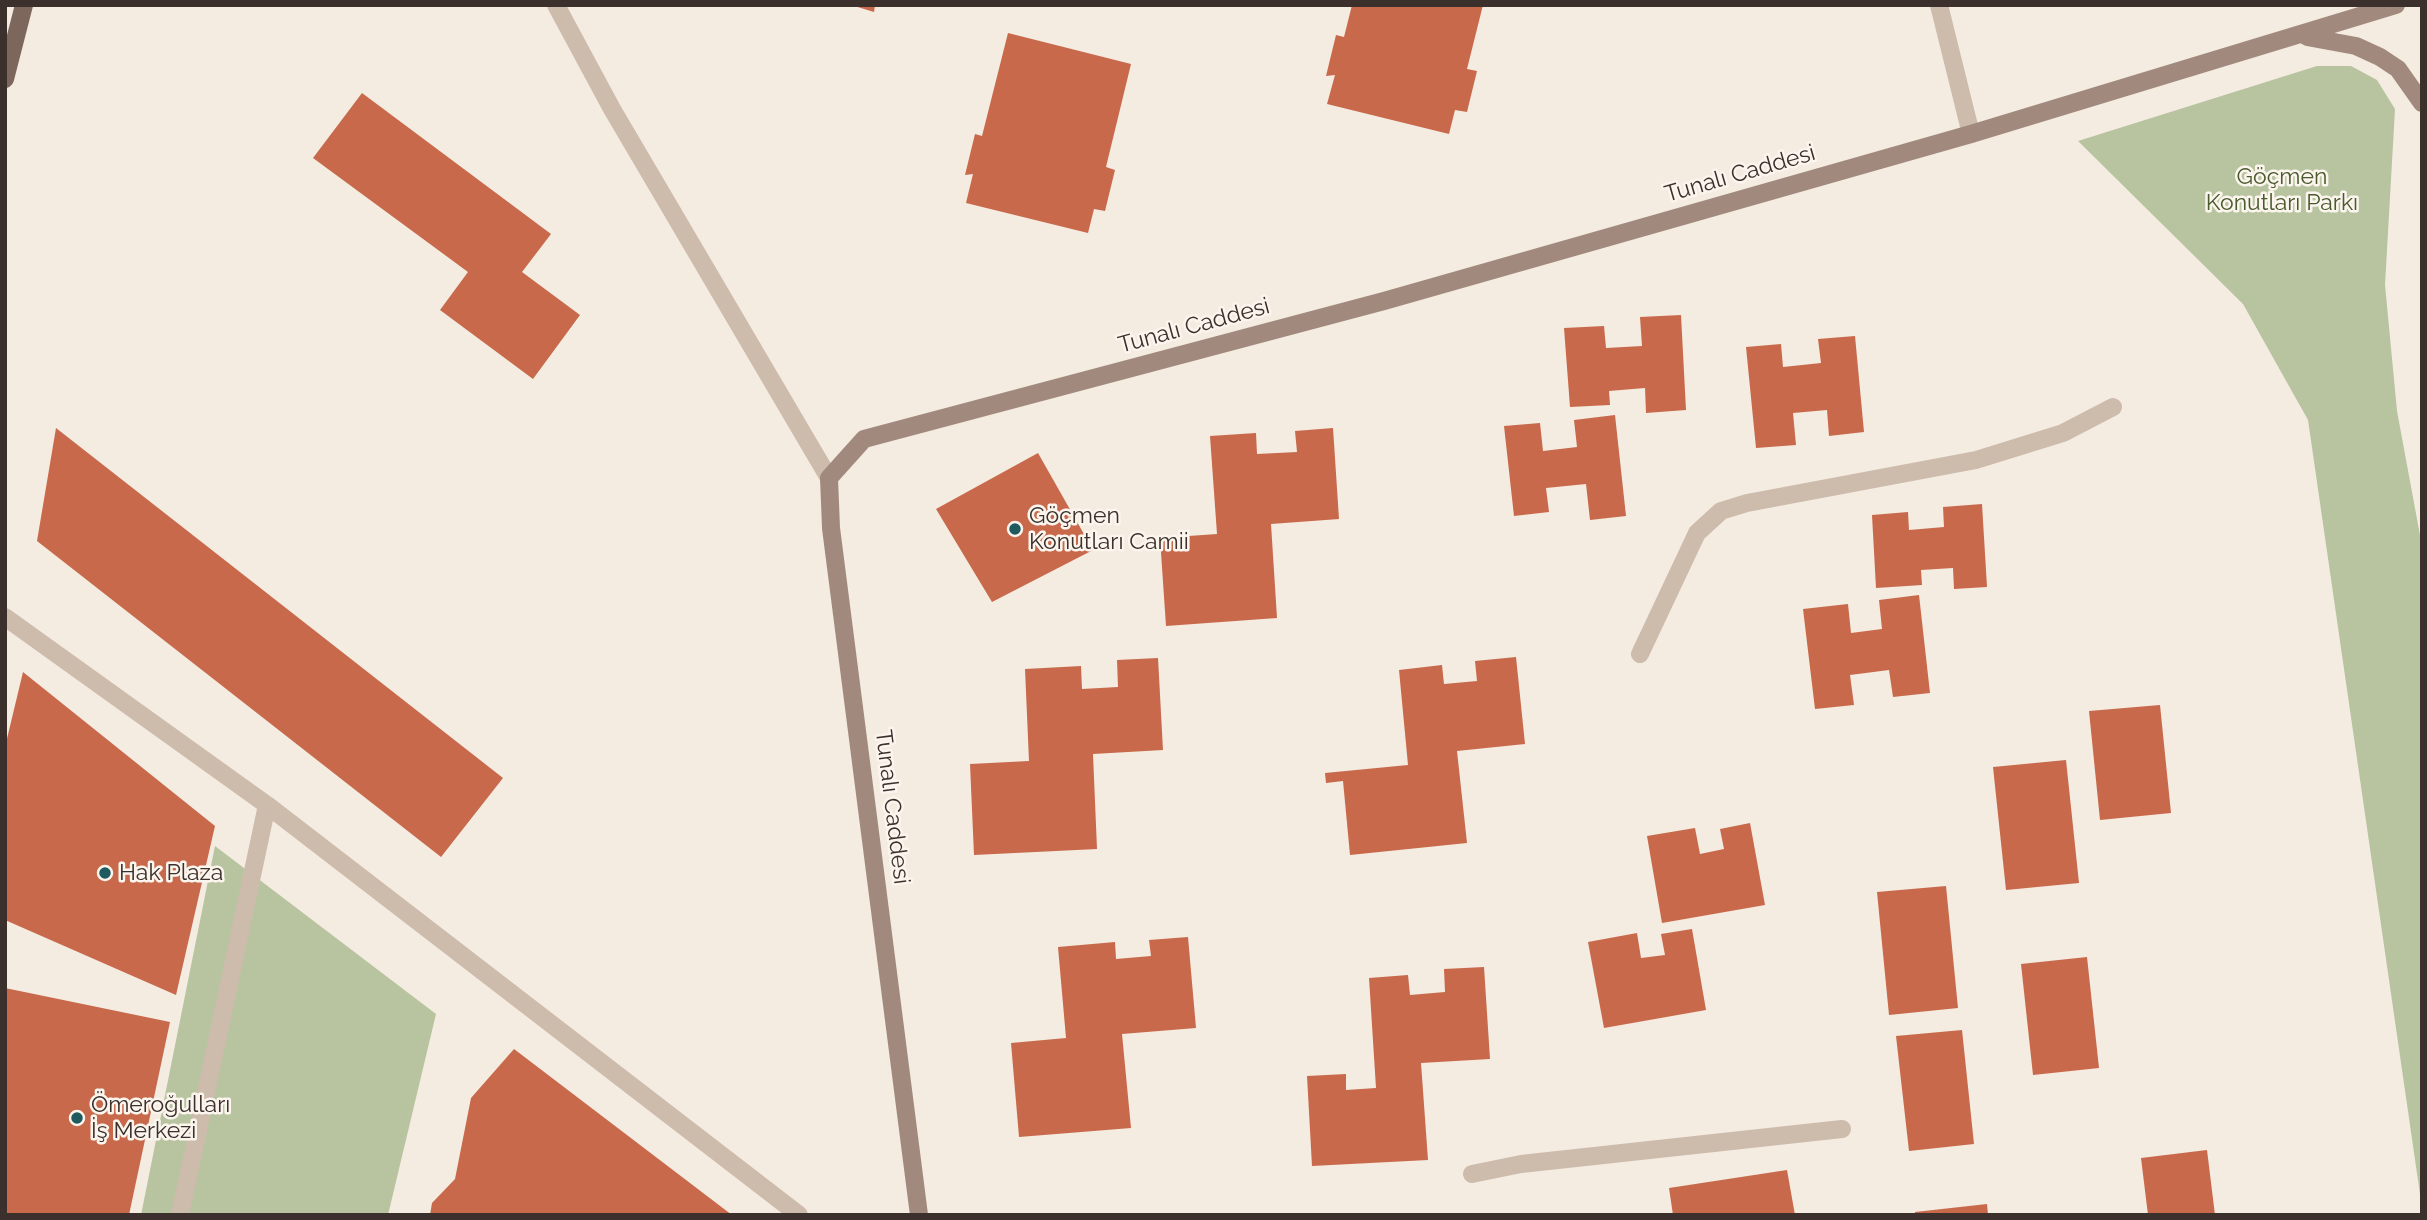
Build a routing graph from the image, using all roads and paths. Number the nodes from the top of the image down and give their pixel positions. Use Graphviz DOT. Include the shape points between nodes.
graph roads {
  1 [pos="24,5"];
  2 [pos="556,5"];
  3 [pos="1939,5"];
  4 [pos="2396,5"];
  5 [pos="2300,36"];
  6 [pos="5,79"];
  7 [pos="2422,103"];
  8 [pos="1971,134"];
  9 [pos="2113,407"];
  10 [pos="829,478"];
  11 [pos="5,617"];
  12 [pos="1640,654"];
  13 [pos="267,805"];
  14 [pos="1842,1129"];
  15 [pos="1472,1174"];
  16 [pos="180,1215"];
  17 [pos="799,1215"];
  18 [pos="919,1215"];
  1 -- 6 [label="main road"];
  2 -- 10 [label="street"];
  3 -- 8 [label="street"];
  4 -- 5 [label="street, Tunalı Caddesi"];
  5 -- 7 [label="street" via="2356,46 2380,57 2398,69"];
  5 -- 8 [label="street, Tunalı Caddesi"];
  8 -- 10 [label="street, Tunalı Caddesi" via="1384,301 864,439"];
  9 -- 12 [label="street" via="2063,433 1976,460 1721,511 1697,533"];
  10 -- 18 [label="street, Tunalı Caddesi" via="831,528"];
  11 -- 13 [label="street"];
  13 -- 16 [label="street"];
  13 -- 17 [label="street"];
  14 -- 15 [label="street" via="1521,1164"];
}
